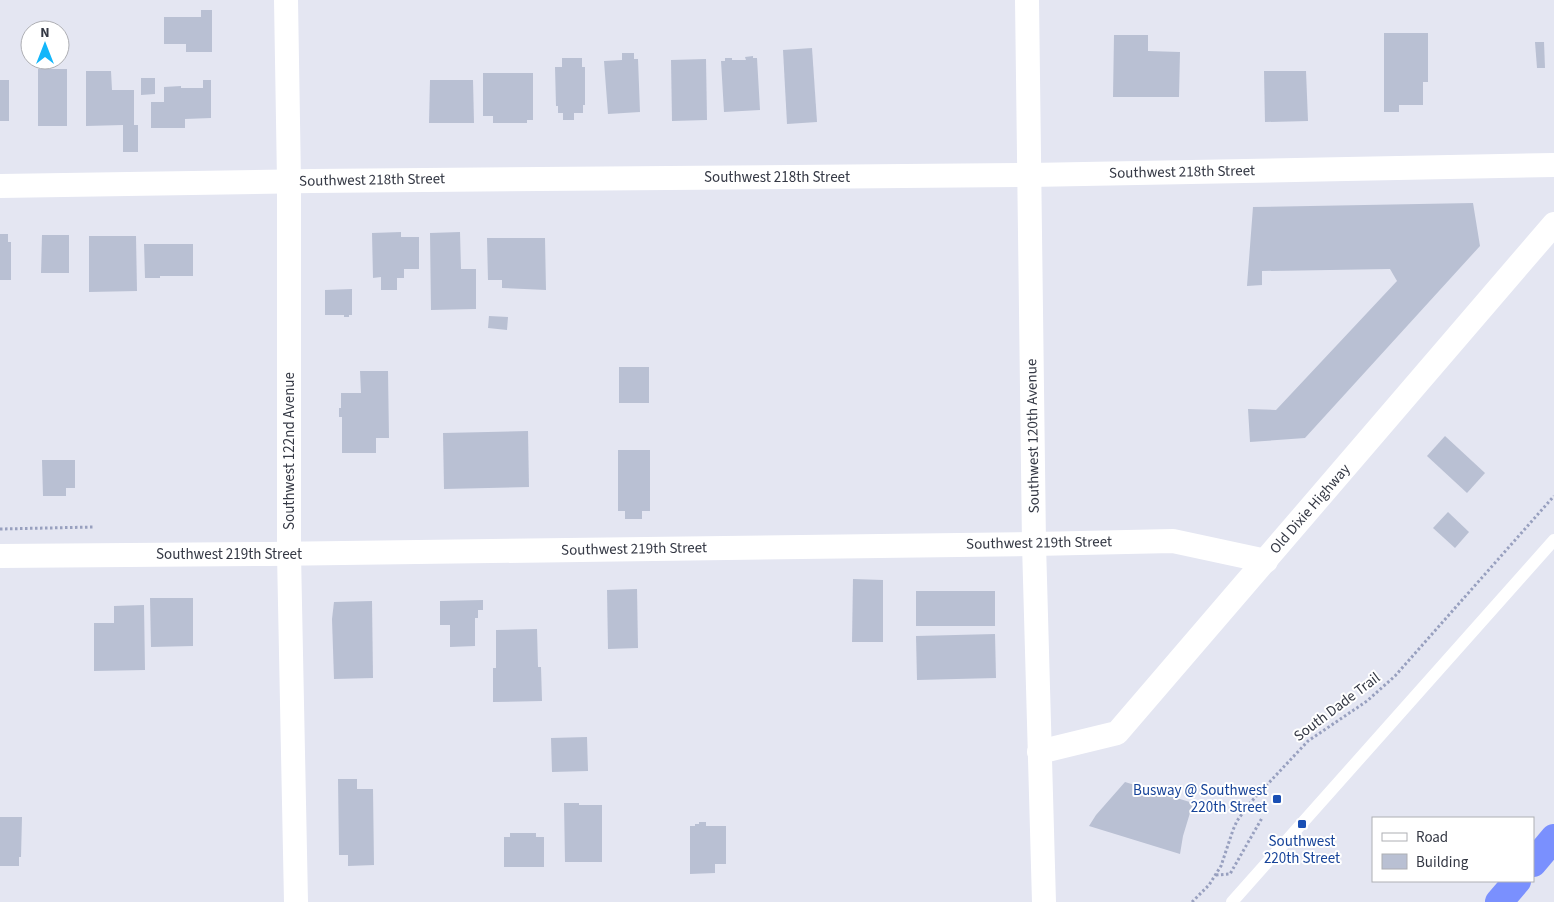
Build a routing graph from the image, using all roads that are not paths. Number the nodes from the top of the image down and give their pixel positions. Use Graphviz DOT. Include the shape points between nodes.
graph roads {
  1 [pos="286,0"];
  2 [pos="1027,0"];
  3 [pos="1554,165"];
  4 [pos="1030,175"];
  5 [pos="289,181"];
  6 [pos="0,186"];
  7 [pos="1554,224"];
  8 [pos="1554,540"];
  9 [pos="1034,544"];
  10 [pos="289,554"];
  11 [pos="0,556"];
  12 [pos="1266,560"];
  13 [pos="1039,752"];
  14 [pos="1554,838"];
  15 [pos="1534,862"];
  16 [pos="1516,882"];
  17 [pos="296,902"];
  18 [pos="1044,902"];
  19 [pos="1232,902"];
  20 [pos="1499,902"];
  1 -- 5 [label="street, Southwest 122nd Avenue"];
  2 -- 4 [label="street, Southwest 120th Avenue"];
  3 -- 4 [label="street, Southwest 218th Street"];
  4 -- 5 [label="street, Southwest 218th Street"];
  4 -- 9 [label="street, Southwest 120th Avenue"];
  5 -- 6 [label="street, Southwest 218th Street"];
  5 -- 10 [label="street, Southwest 122nd Avenue"];
  7 -- 12 [label="street, Old Dixie Highway"];
  8 -- 19 [label="lane"];
  9 -- 10 [label="street, Southwest 219th Street"];
  9 -- 12 [label="street, Southwest 219th Street" via="1174,541"];
  9 -- 13 [label="street, Southwest 120th Avenue"];
  10 -- 11 [label="street, Southwest 219th Street"];
  10 -- 17 [label="street, Southwest 122nd Avenue"];
  12 -- 13 [label="street, Old Dixie Highway" via="1117,733"];
  13 -- 18 [label="street, Southwest 120th Avenue"];
  14 -- 15 [label="highway"];
  16 -- 20 [label="highway"];
}
